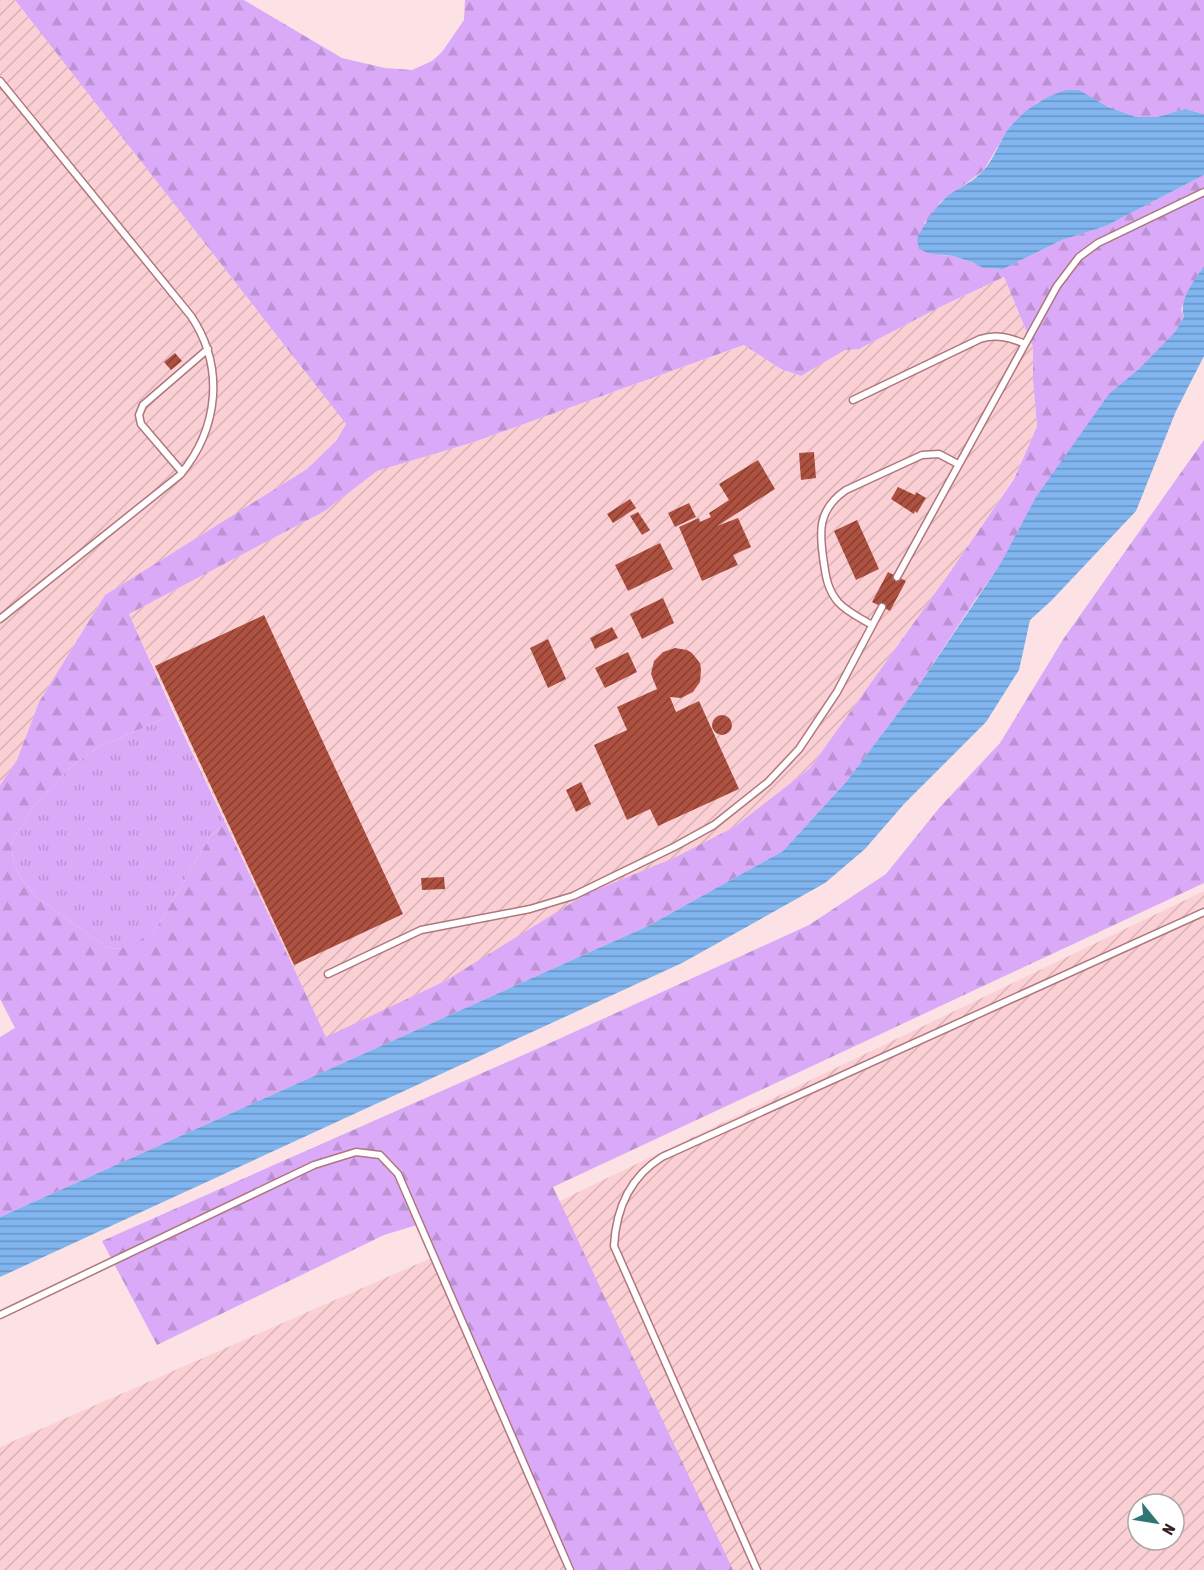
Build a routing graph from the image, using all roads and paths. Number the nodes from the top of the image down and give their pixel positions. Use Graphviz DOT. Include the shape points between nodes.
graph roads {
  1 [pos="0,81"];
  2 [pos="1204,192"];
  3 [pos="1025,344"];
  4 [pos="208,350"];
  5 [pos="853,400"];
  6 [pos="958,464"];
  7 [pos="182,472"];
  8 [pos="897,577"];
  9 [pos="882,607"];
  10 [pos="0,619"];
  11 [pos="872,625"];
  12 [pos="1204,912"];
  13 [pos="328,974"];
  14 [pos="0,1315"];
  15 [pos="570,1570"];
  16 [pos="757,1570"];
  1 -- 4 [label="lane" via="191,316"];
  2 -- 3 [label="lane" via="1098,243 1079,257 1063,275"];
  3 -- 5 [label="lane" via="1005,337 980,339"];
  3 -- 6 [label="lane"];
  4 -- 7 [label="lane" via="214,387 211,416 198,452"];
  4 -- 7 [label="lane" via="140,409 141,424"];
  6 -- 8 [label="lane"];
  6 -- 11 [label="lane" via="939,454 922,454 846,490 827,509 820,529 826,582 838,603"];
  7 -- 10 [label="lane"];
  9 -- 11 [label="lane"];
  11 -- 13 [label="lane" via="837,692 799,749 768,782 714,825 573,896 530,909 421,930"];
  12 -- 16 [label="lane" via="662,1157 638,1177 621,1205 614,1246"];
  14 -- 15 [label="lane" via="314,1165 356,1152 380,1155 398,1174"];
}
